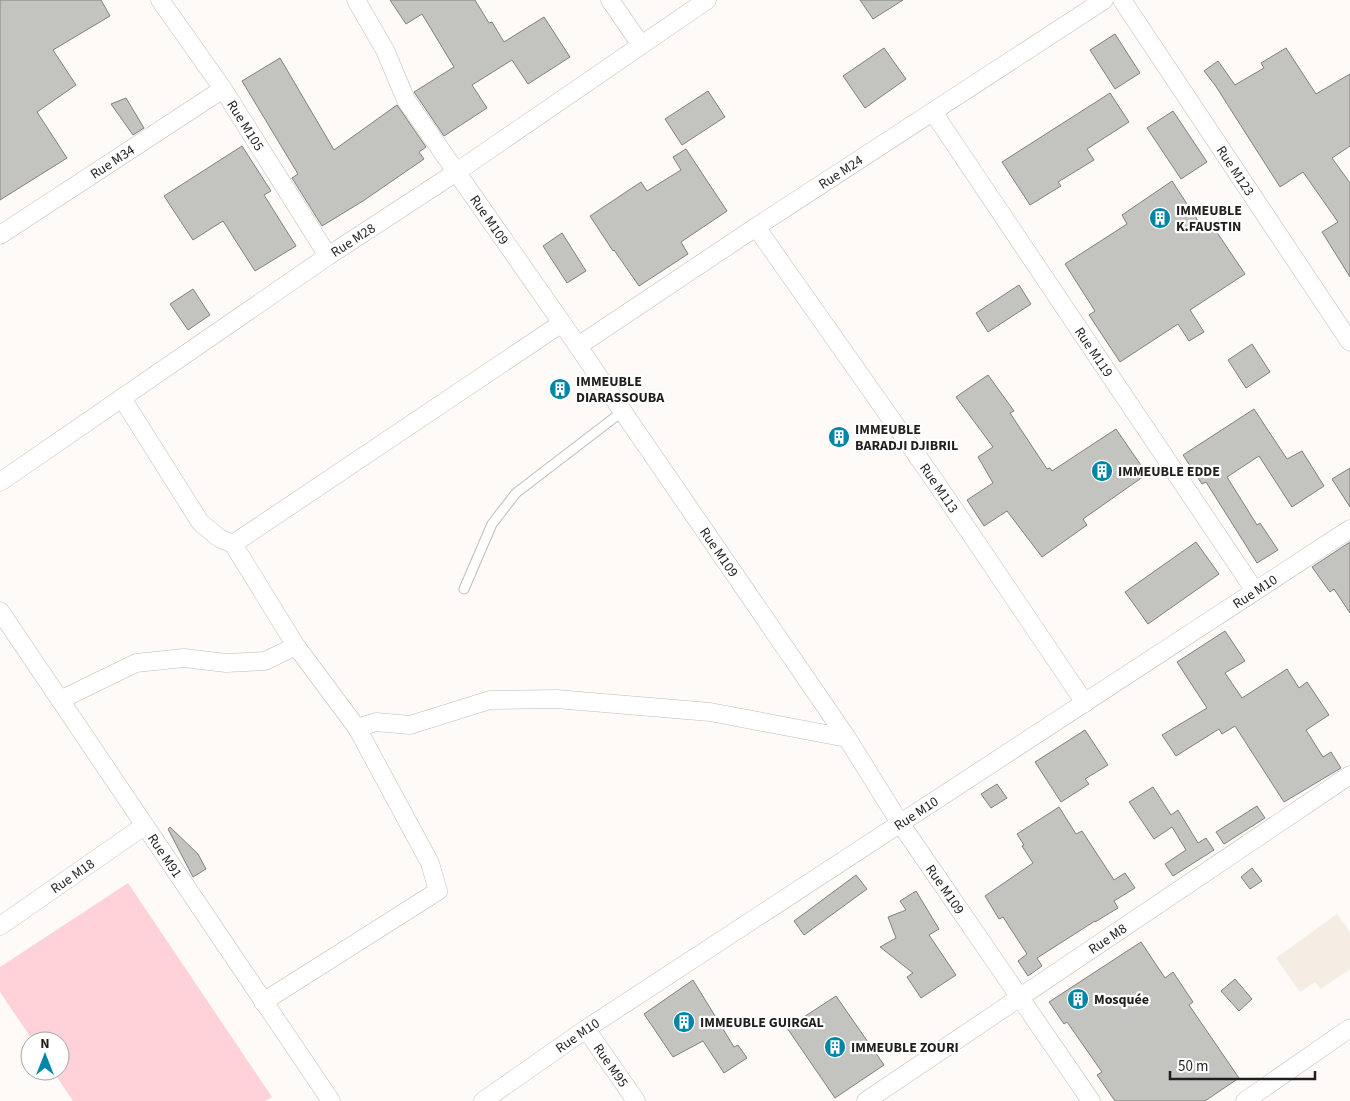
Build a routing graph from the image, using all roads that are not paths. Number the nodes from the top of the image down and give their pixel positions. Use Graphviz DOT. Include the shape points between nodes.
graph roads {
  1 [pos="160,0"];
  2 [pos="356,0"];
  3 [pos="610,0"];
  4 [pos="707,0"];
  5 [pos="1104,0"];
  6 [pos="1122,0"];
  7 [pos="641,45"];
  8 [pos="223,89"];
  9 [pos="933,112"];
  10 [pos="458,172"];
  11 [pos="756,227"];
  12 [pos="0,235"];
  13 [pos="328,256"];
  14 [pos="562,322"];
  15 [pos="1350,342"];
  16 [pos="578,346"];
  17 [pos="122,398"];
  18 [pos="622,411"];
  19 [pos="0,482"];
  20 [pos="1350,529"];
  21 [pos="233,544"];
  22 [pos="464,589"];
  23 [pos="1255,591"];
  24 [pos="0,611"];
  25 [pos="296,646"];
  26 [pos="60,700"];
  27 [pos="1085,702"];
  28 [pos="356,728"];
  29 [pos="847,738"];
  30 [pos="1350,775"];
  31 [pos="900,823"];
  32 [pos="144,826"];
  33 [pos="0,926"];
  34 [pos="1019,997"];
  35 [pos="263,1002"];
  36 [pos="1350,1028"];
  37 [pos="586,1029"];
  38 [pos="330,1101"];
  39 [pos="483,1101"];
  40 [pos="636,1101"];
  41 [pos="866,1101"];
  42 [pos="1091,1101"];
  43 [pos="1245,1101"];
  1 -- 8 [label="street, Rue M105"];
  2 -- 10 [label="street, Rue M109" via="385,50 406,100"];
  3 -- 7 [label="street"];
  4 -- 7 [label="street, Rue M28"];
  5 -- 9 [label="street, Rue M24"];
  6 -- 15 [label="street, Rue M123"];
  7 -- 10 [label="street, Rue M28"];
  8 -- 12 [label="street, Rue M34"];
  8 -- 13 [label="street, Rue M105"];
  9 -- 11 [label="street, Rue M24"];
  9 -- 23 [label="street, Rue M119"];
  10 -- 13 [label="street, Rue M28"];
  10 -- 14 [label="street, Rue M109"];
  11 -- 16 [label="street, Rue M24"];
  11 -- 27 [label="street, Rue M113"];
  13 -- 17 [label="street, Rue M28"];
  14 -- 16 [label="street, Rue M109"];
  14 -- 21 [label="street"];
  16 -- 18 [label="street, Rue M109"];
  17 -- 19 [label="street, Rue M28"];
  17 -- 21 [label="street" via="200,522 219,538"];
  18 -- 22 [label="lane" via="516,493 492,524"];
  18 -- 29 [label="street, Rue M109"];
  20 -- 23 [label="street, Rue M10"];
  21 -- 25 [label="street"];
  23 -- 27 [label="street, Rue M10"];
  24 -- 26 [label="street, Rue M91"];
  25 -- 26 [label="street" via="265,661 184,658 136,662"];
  25 -- 28 [label="street"];
  26 -- 32 [label="street, Rue M91"];
  27 -- 31 [label="street, Rue M10"];
  28 -- 29 [label="street" via="376,722 410,725 490,700 556,699 710,712"];
  28 -- 35 [label="street" via="430,863 438,891"];
  29 -- 31 [label="street, Rue M109"];
  30 -- 34 [label="street, Rue M8"];
  31 -- 34 [label="street, Rue M109"];
  31 -- 37 [label="street, Rue M10"];
  32 -- 33 [label="street, Rue M18"];
  32 -- 35 [label="street, Rue M91"];
  34 -- 41 [label="street, Rue M8"];
  34 -- 42 [label="street, Rue M109"];
  35 -- 38 [label="street, Rue M91"];
  36 -- 43 [label="street"];
  37 -- 39 [label="street, Rue M10"];
  37 -- 40 [label="street, Rue M95"];
}
